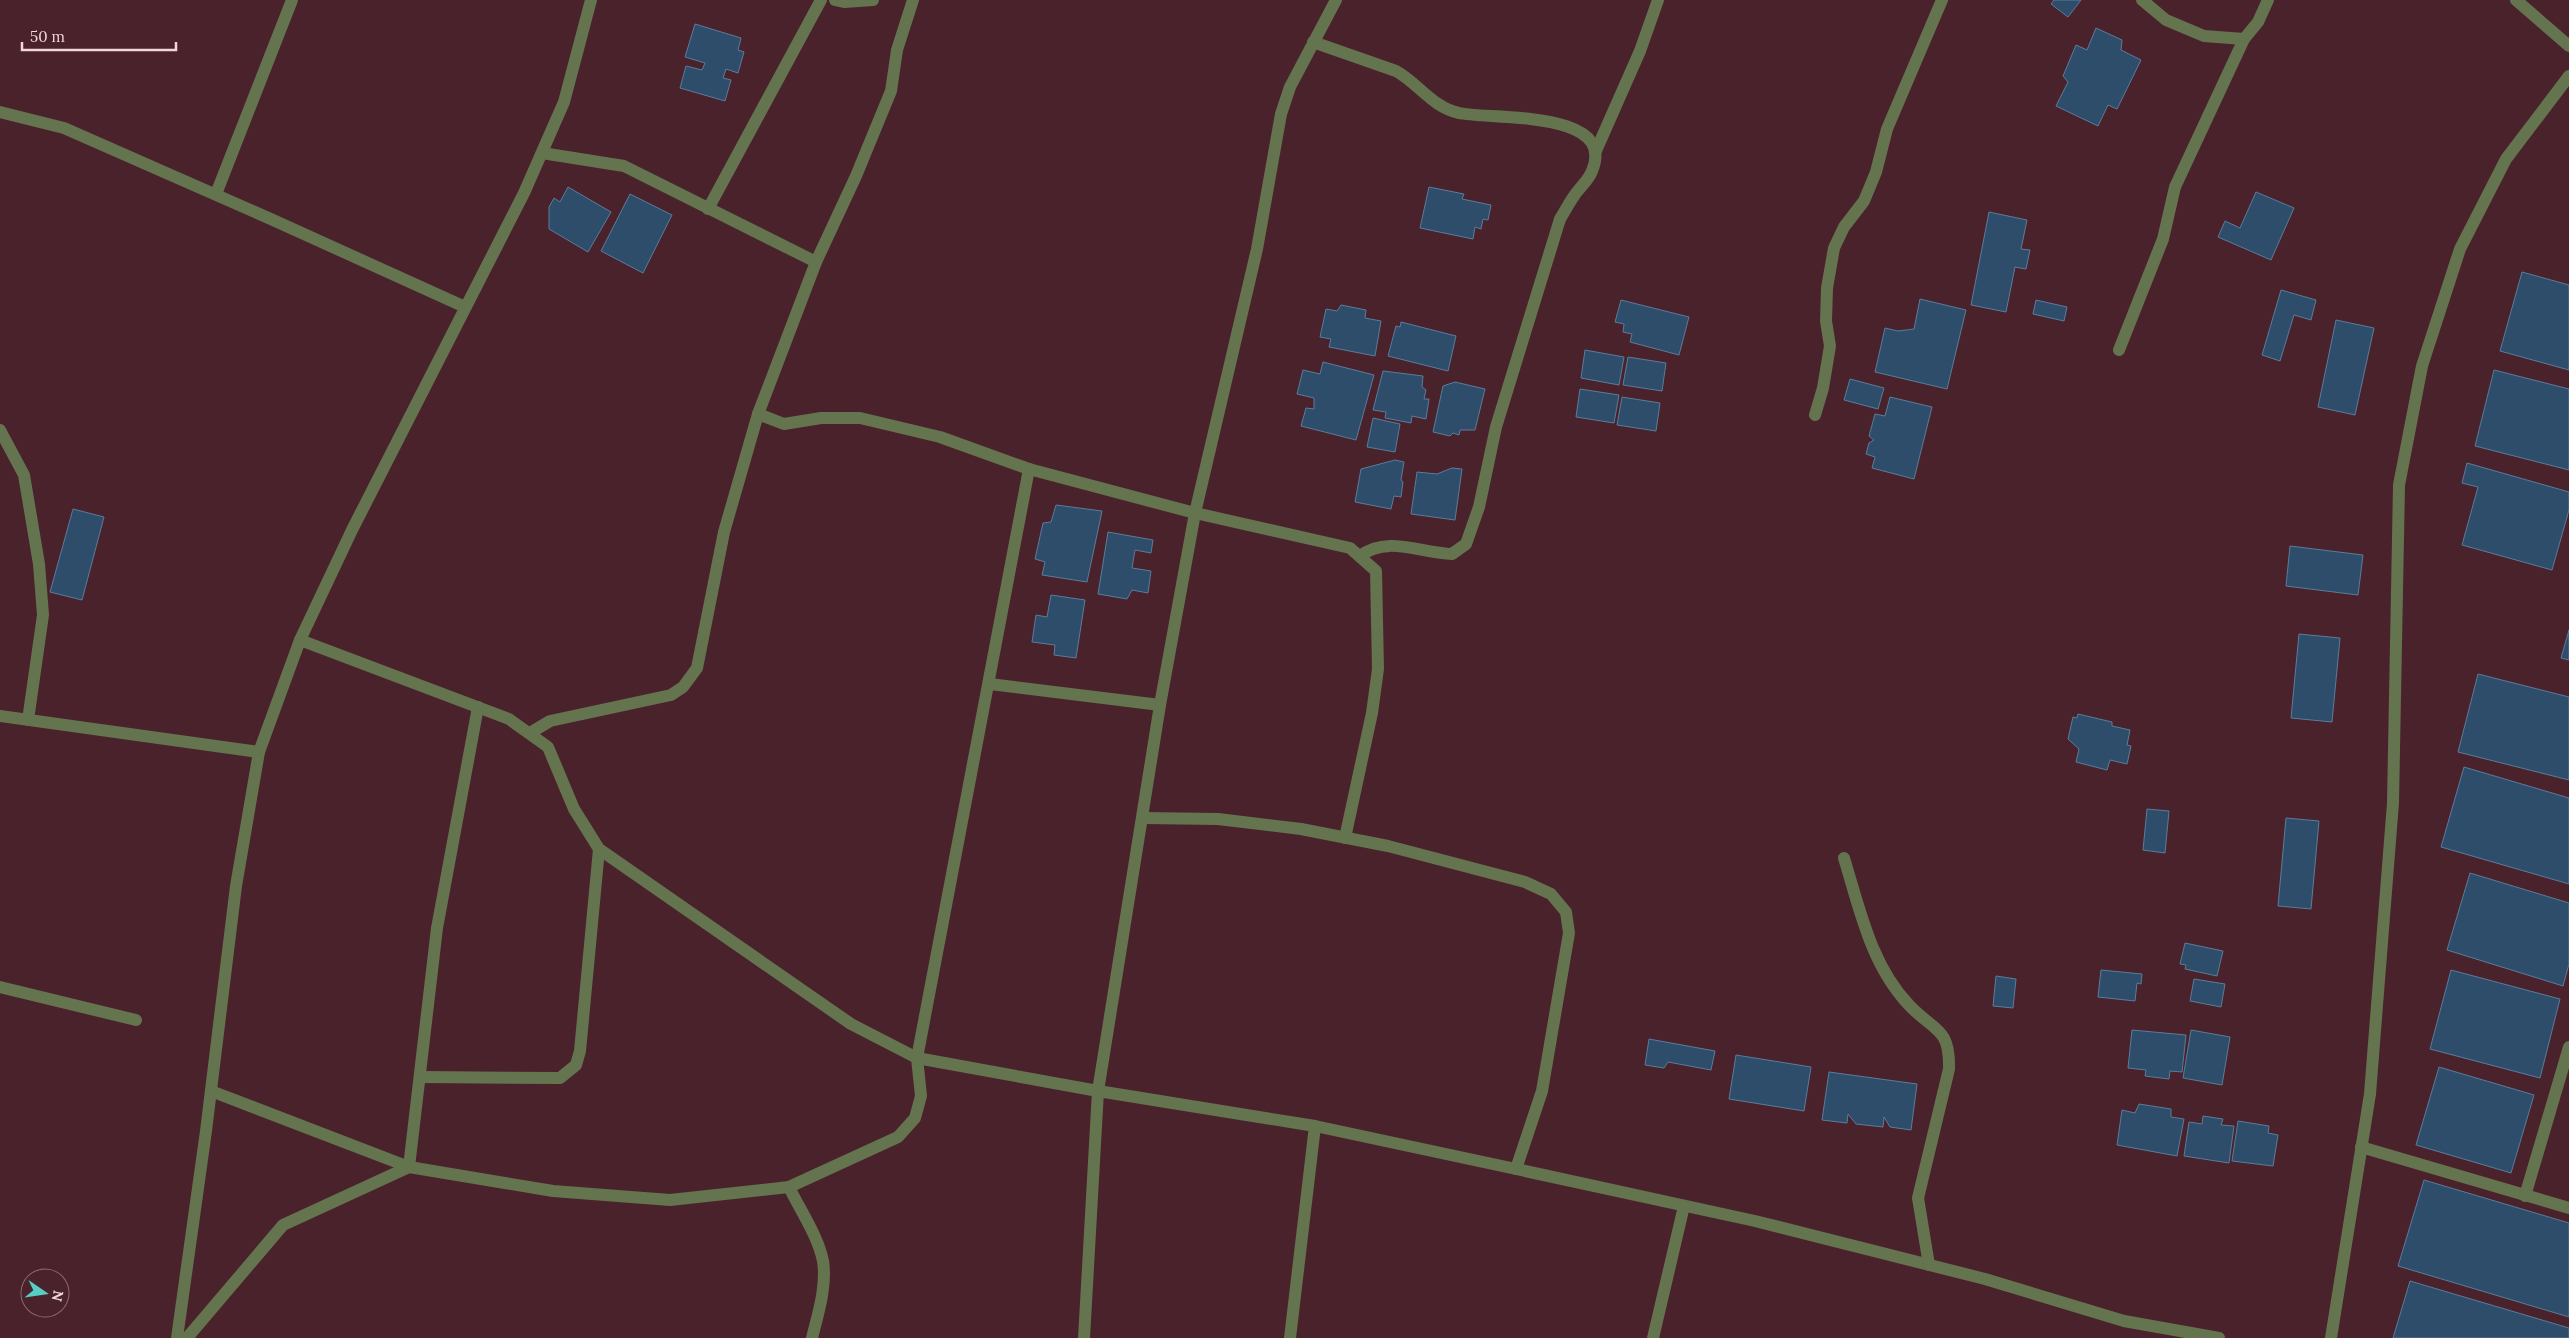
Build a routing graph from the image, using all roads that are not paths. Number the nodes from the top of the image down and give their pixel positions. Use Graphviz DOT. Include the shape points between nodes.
graph roads {
  1 [pos="292,0"];
  2 [pos="591,0"];
  3 [pos="821,0"];
  4 [pos="835,0"];
  5 [pos="874,0"];
  6 [pos="913,0"];
  7 [pos="1336,0"];
  8 [pos="1658,0"];
  9 [pos="1942,0"];
  10 [pos="2142,0"];
  11 [pos="2268,0"];
  12 [pos="2516,0"];
  13 [pos="2244,39"];
  14 [pos="1313,42"];
  15 [pos="2569,46"];
  16 [pos="2569,76"];
  17 [pos="0,112"];
  18 [pos="542,153"];
  19 [pos="1595,153"];
  20 [pos="216,194"];
  21 [pos="708,208"];
  22 [pos="816,262"];
  23 [pos="465,307"];
  24 [pos="2119,350"];
  25 [pos="758,414"];
  26 [pos="1815,414"];
  27 [pos="0,430"];
  28 [pos="1029,469"];
  29 [pos="1195,513"];
  30 [pos="1360,556"];
  31 [pos="300,640"];
  32 [pos="990,684"];
  33 [pos="1160,705"];
  34 [pos="478,707"];
  35 [pos="0,716"];
  36 [pos="28,720"];
  37 [pos="530,733"];
  38 [pos="259,752"];
  39 [pos="1143,818"];
  40 [pos="1345,838"];
  41 [pos="599,850"];
  42 [pos="1844,858"];
  43 [pos="0,987"];
  44 [pos="136,1020"];
  45 [pos="2569,1047"];
  46 [pos="917,1058"];
  47 [pos="420,1077"];
  48 [pos="211,1091"];
  49 [pos="1098,1091"];
  50 [pos="1315,1126"];
  51 [pos="2361,1147"];
  52 [pos="409,1167"];
  53 [pos="1516,1169"];
  54 [pos="789,1187"];
  55 [pos="2525,1196"];
  56 [pos="1684,1206"];
  57 [pos="2569,1208"];
  58 [pos="1929,1265"];
  59 [pos="177,1338"];
  60 [pos="187,1338"];
  61 [pos="812,1338"];
  62 [pos="1084,1338"];
  63 [pos="1290,1338"];
  64 [pos="1653,1338"];
  65 [pos="2219,1338"];
  66 [pos="2332,1338"];
  1 -- 20 [label="street"];
  2 -- 18 [label="street" via="564,102"];
  3 -- 21 [label="street"];
  4 -- 5 [label="street"];
  6 -- 22 [label="street" via="897,50 891,91"];
  7 -- 14 [label="street"];
  8 -- 19 [label="street" via="1640,51"];
  9 -- 26 [label="street" via="1887,129 1876,172 1864,200 1844,227 1834,248 1827,288 1826,321 1830,346"];
  10 -- 13 [label="street" via="2166,20 2204,36"];
  11 -- 13 [label="street" via="2258,22"];
  12 -- 15 [label="street"];
  13 -- 24 [label="street" via="2175,186 2164,239"];
  14 -- 19 [label="street" via="1396,71 1438,105 1459,113 1562,124 1585,135"];
  14 -- 29 [label="street" via="1290,87 1281,114 1257,249"];
  16 -- 51 [label="street" via="2506,159 2460,249 2422,366 2399,485 2393,803 2370,1094"];
  17 -- 20 [label="street" via="64,128"];
  18 -- 21 [label="street" via="624,166"];
  18 -- 23 [label="street"];
  19 -- 30 [label="street" via="1592,173 1560,219 1496,428 1479,507 1466,544 1452,554 1387,545 1374,546"];
  20 -- 23 [label="street"];
  21 -- 22 [label="street"];
  22 -- 25 [label="street"];
  23 -- 31 [label="street"];
  25 -- 28 [label="street" via="784,424 821,418 860,418 940,437"];
  25 -- 37 [label="street" via="724,532 700,658 692,676 671,695 550,721"];
  27 -- 36 [label="street" via="24,475 43,615"];
  28 -- 29 [label="street"];
  28 -- 32 [label="street"];
  29 -- 30 [label="street" via="1350,548"];
  29 -- 33 [label="street"];
  30 -- 40 [label="street" via="1376,571 1378,669 1372,713"];
  31 -- 34 [label="street"];
  31 -- 38 [label="street"];
  32 -- 33 [label="street"];
  32 -- 46 [label="street"];
  33 -- 39 [label="street"];
  34 -- 37 [label="street" via="510,719"];
  34 -- 47 [label="street" via="437,928"];
  35 -- 36 [label="street"];
  36 -- 38 [label="street"];
  37 -- 41 [label="street" via="548,747 574,809"];
  38 -- 48 [label="street" via="236,886"];
  39 -- 40 [label="street" via="1218,819"];
  39 -- 49 [label="street"];
  40 -- 53 [label="street" via="1526,882 1551,894 1566,912 1569,933 1542,1091"];
  41 -- 46 [label="street" via="851,1024"];
  41 -- 47 [label="street" via="576,1065 560,1078"];
  42 -- 58 [label="street" via="1876,959 1908,1005 1942,1034 1950,1049 1949,1069 1918,1198"];
  43 -- 44 [label="street"];
  45 -- 55 [label="street"];
  46 -- 49 [label="street"];
  46 -- 54 [label="street" via="921,1096 915,1118 898,1137"];
  47 -- 52 [label="street"];
  48 -- 52 [label="street"];
  48 -- 59 [label="street"];
  49 -- 50 [label="street"];
  49 -- 62 [label="street"];
  50 -- 53 [label="street"];
  50 -- 63 [label="street"];
  51 -- 55 [label="street"];
  51 -- 66 [label="street"];
  52 -- 54 [label="street" via="553,1191 670,1200"];
  52 -- 60 [label="street" via="283,1225"];
  53 -- 56 [label="street"];
  54 -- 61 [label="street" via="823,1261 822,1294"];
  55 -- 57 [label="street"];
  56 -- 58 [label="street"];
  56 -- 64 [label="street"];
  58 -- 65 [label="street" via="2124,1321"];
}
